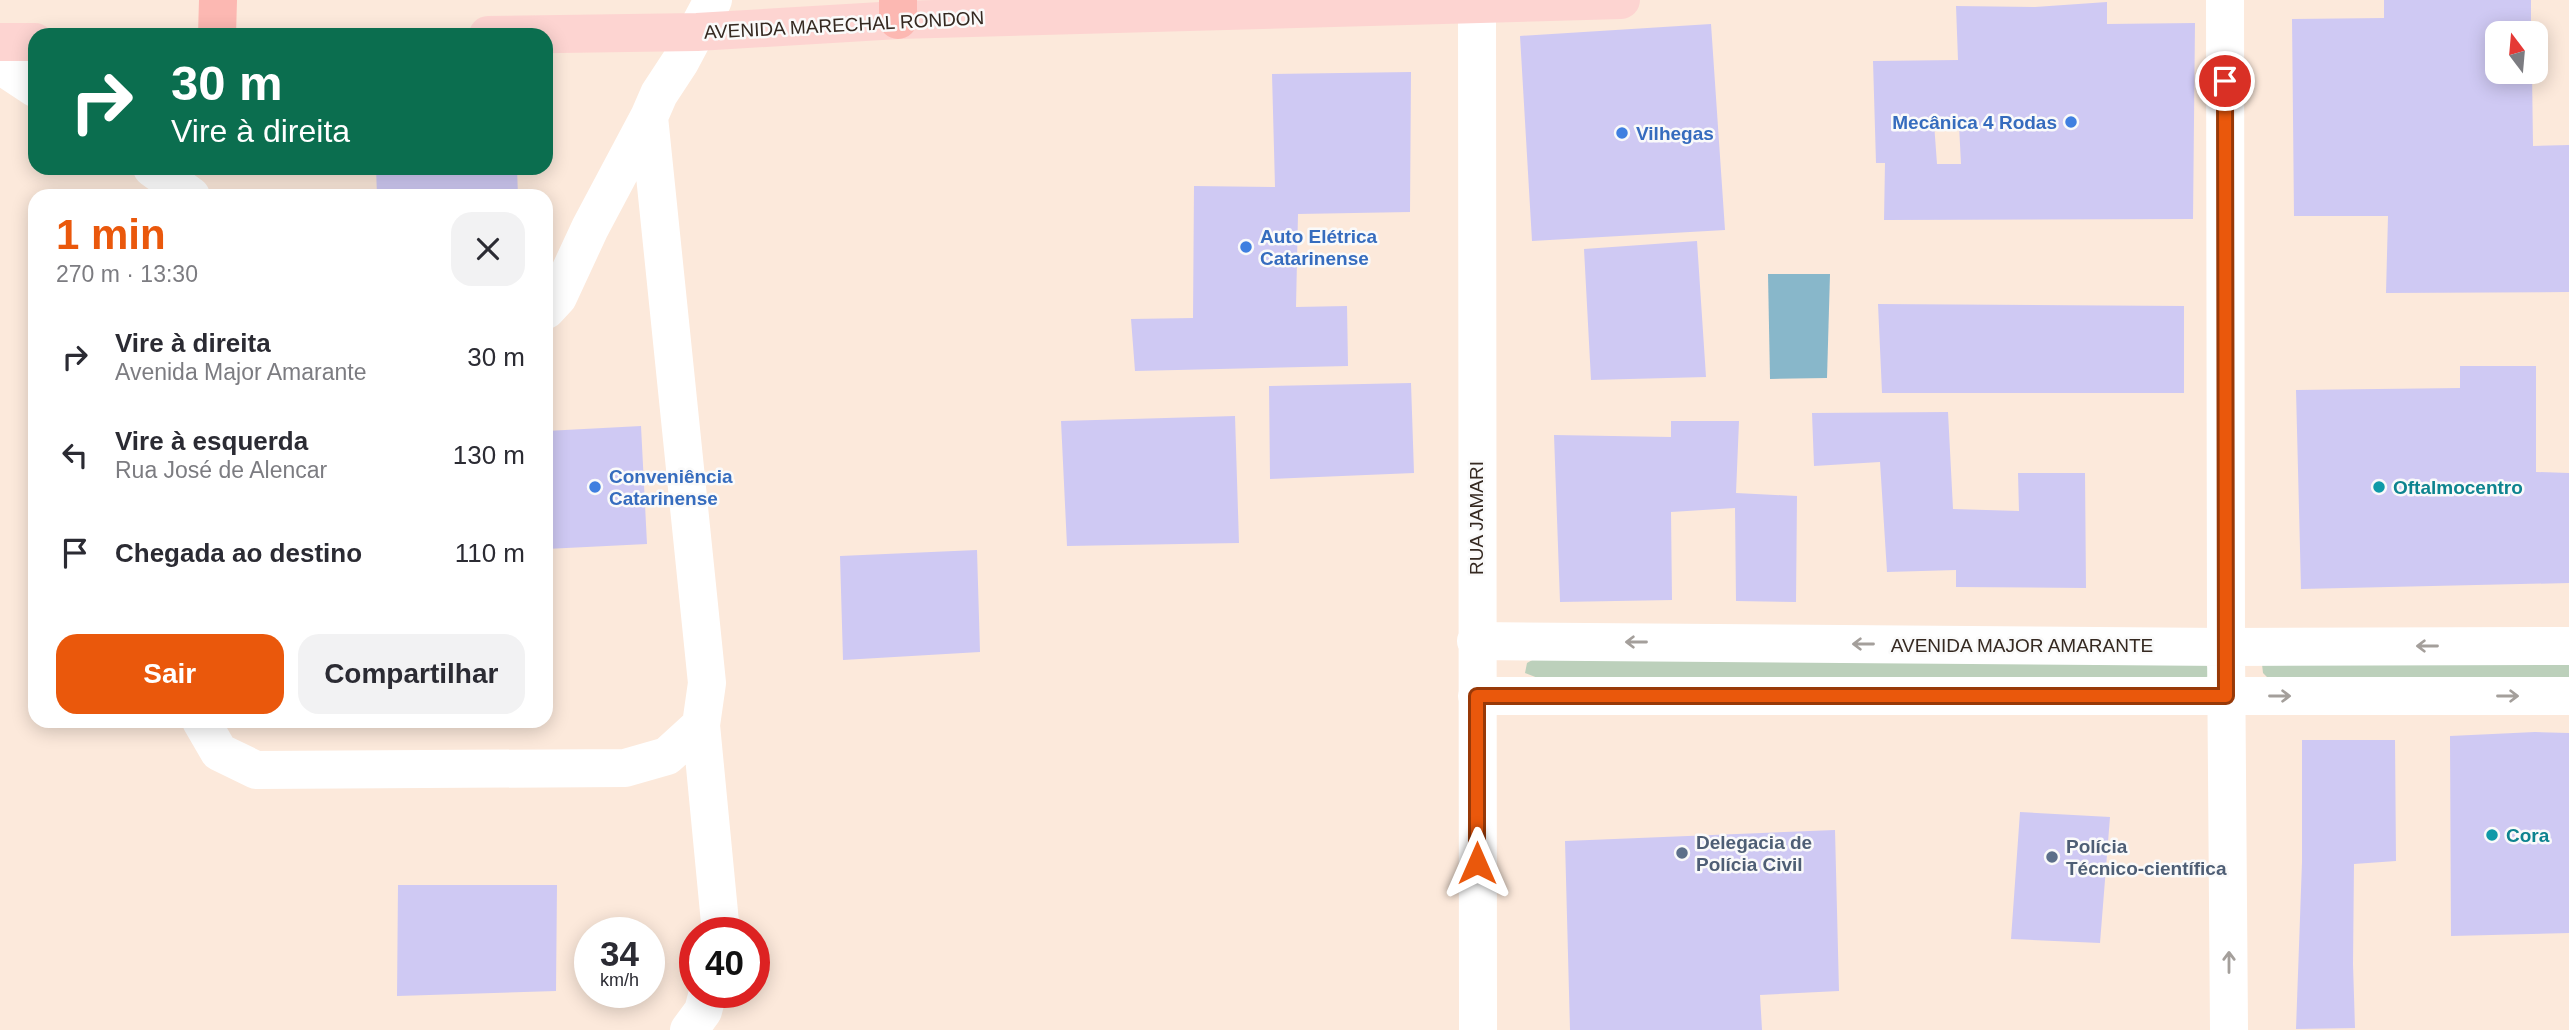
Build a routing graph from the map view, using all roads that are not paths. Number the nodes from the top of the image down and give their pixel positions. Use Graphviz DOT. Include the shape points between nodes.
graph roads {
  1 [pos="218,0"];
  2 [pos="1620,0"];
  3 [pos="2225,0"];
  4 [pos="1477,5"];
  5 [pos="898,10"];
  6 [pos="705,16"];
  7 [pos="217,28"];
  8 [pos="553,29"];
  9 [pos="0,42"];
  10 [pos="28,42"];
  11 [pos="0,65"];
  12 [pos="28,83"];
  13 [pos="649,117"];
  14 [pos="165,175"];
  15 [pos="188,188"];
  16 [pos="553,303"];
  17 [pos="1476,641"];
  18 [pos="2569,646"];
  19 [pos="2226,647"];
  20 [pos="1477,696"];
  21 [pos="2226,696"];
  22 [pos="2569,696"];
  23 [pos="701,725"];
  24 [pos="205,728"];
  25 [pos="719,917"];
  26 [pos="704,1008"];
  27 [pos="689,1030"];
  28 [pos="1478,1030"];
  29 [pos="2229,1030"];
  1 -- 7 [label="highway"];
  2 -- 4 [label="main road, AVENIDA MARECHAL RONDON"];
  3 -- 19 [label="street"];
  4 -- 5 [label="main road, AVENIDA MARECHAL RONDON"];
  4 -- 17 [label="street, RUA JAMARI"];
  5 -- 6 [label="main road, AVENIDA MARECHAL RONDON"];
  6 -- 8 [label="main road, AVENIDA MARECHAL RONDON"];
  6 -- 13 [label="street"];
  9 -- 10 [label="main road"];
  11 -- 12 [label="street"];
  13 -- 16 [label="street"];
  13 -- 23 [label="street" via="707,683"];
  14 -- 15 [label="street"];
  19 -- 17 [label="street, AVENIDA MAJOR AMARANTE, one-way"];
  17 -- 20 [label="street, RUA JAMARI"];
  18 -- 19 [label="street, AVENIDA MAJOR AMARANTE, one-way"];
  19 -- 21 [label="street"];
  20 -- 21 [label="street"];
  20 -- 28 [label="street, RUA JAMARI"];
  21 -- 22 [label="street, one-way"];
  29 -- 21 [label="street, one-way"];
  23 -- 24 [label="street" via="667,756 625,768 256,770 219,752"];
  23 -- 25 [label="street"];
  26 -- 27 [label="street"];
}
